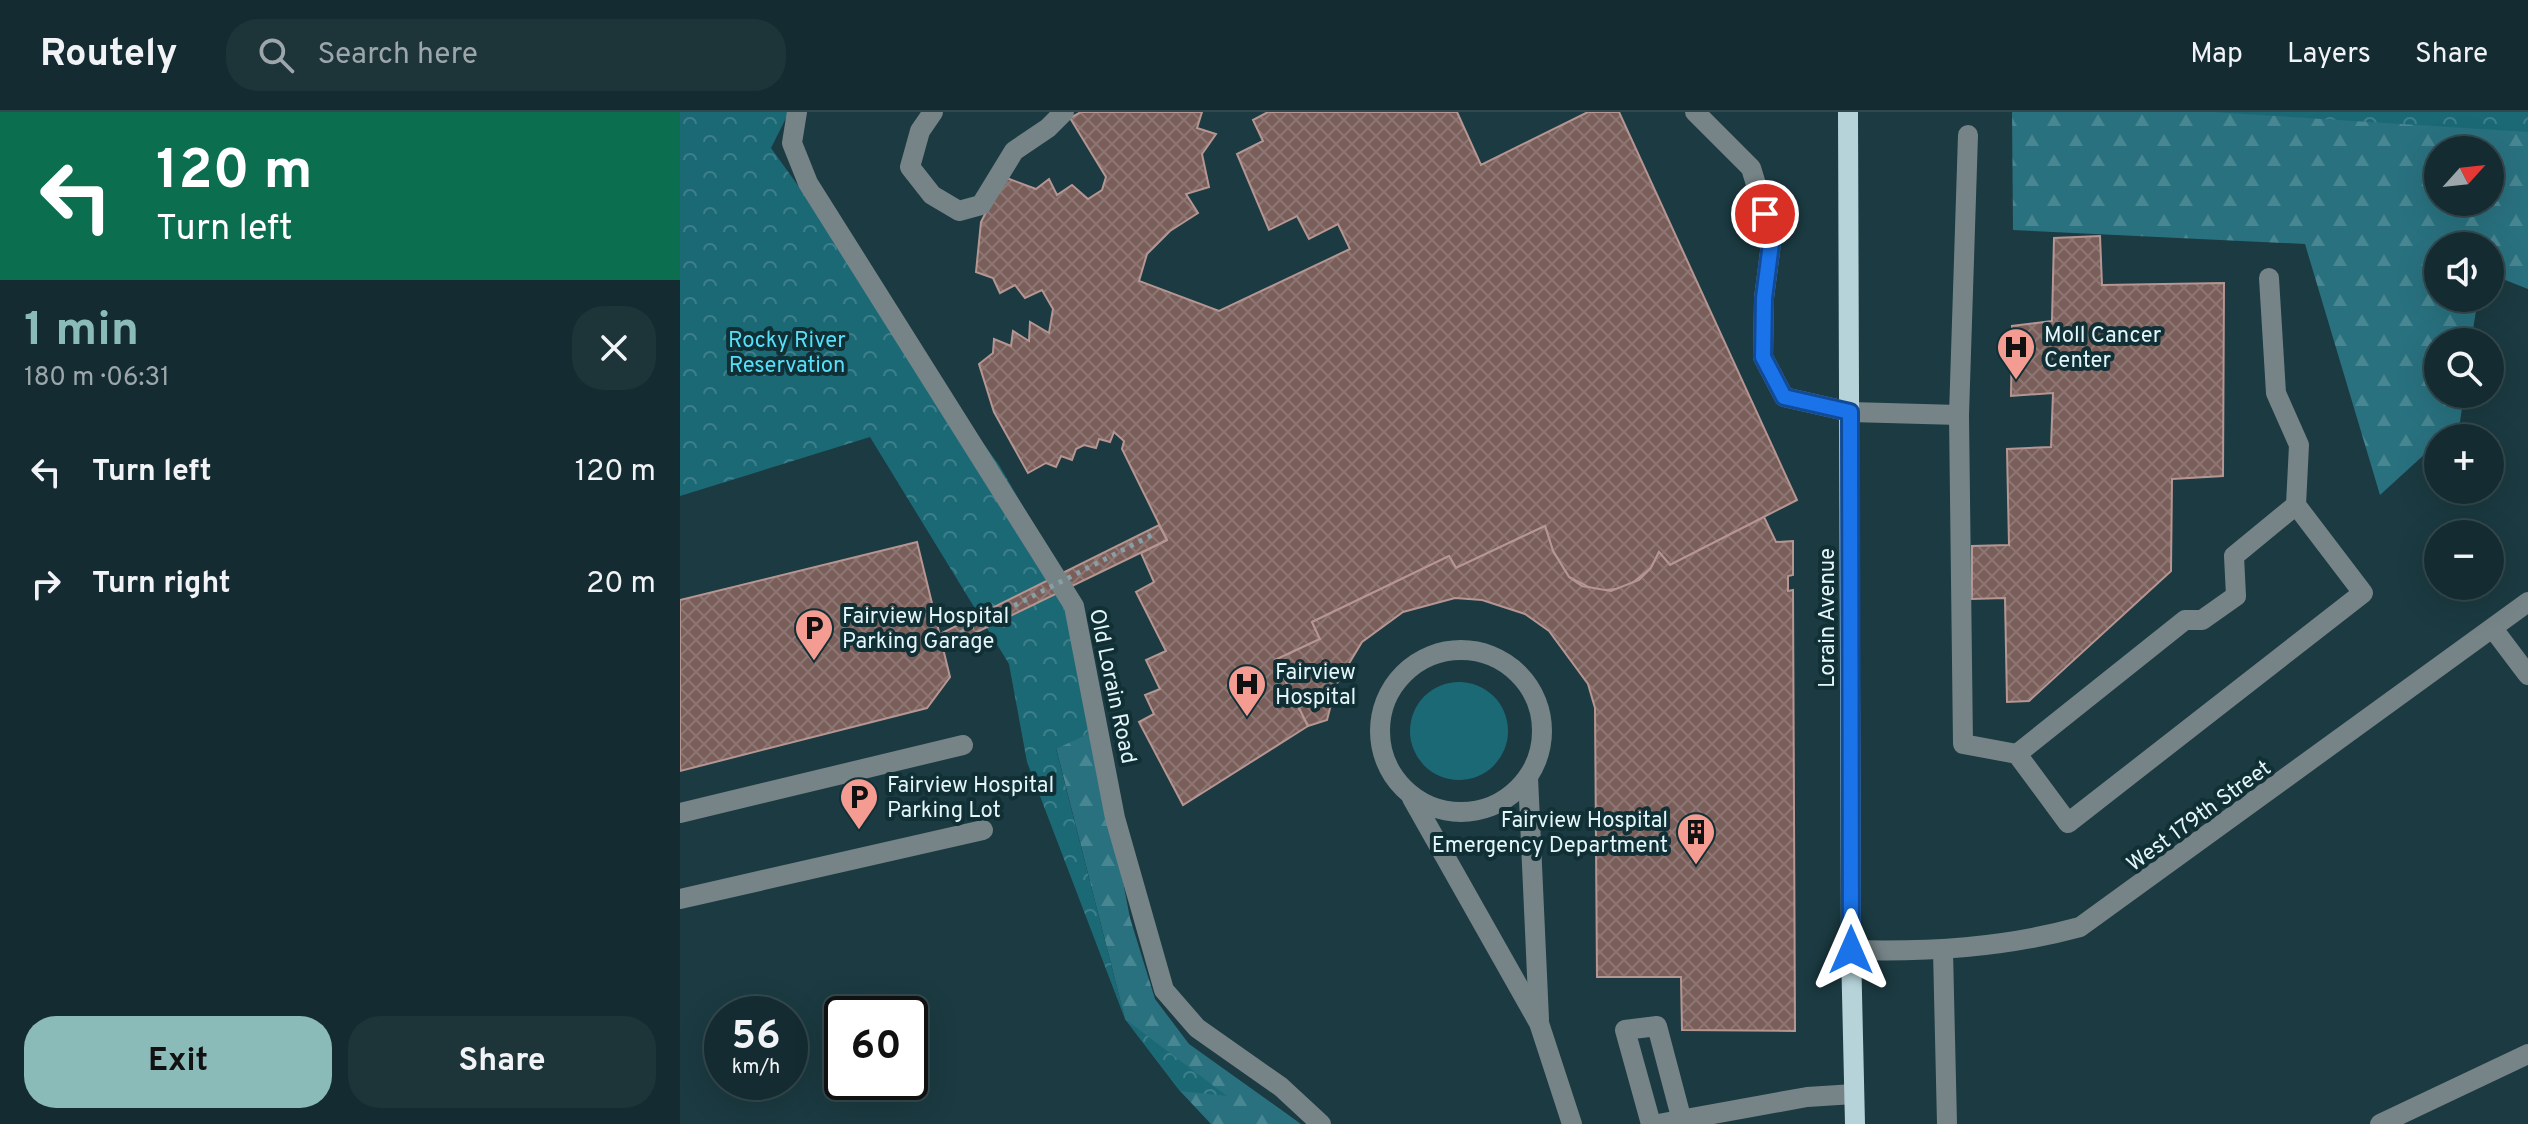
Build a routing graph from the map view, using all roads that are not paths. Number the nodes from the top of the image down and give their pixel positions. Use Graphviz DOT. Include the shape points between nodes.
graph roads {
  1 [pos="797,112"];
  2 [pos="933,112"];
  3 [pos="1064,112"];
  4 [pos="1695,112"];
  5 [pos="1848,112"];
  6 [pos="1968,135"];
  7 [pos="2269,278"];
  8 [pos="1850,412"];
  9 [pos="1959,415"];
  10 [pos="2296,505"];
  11 [pos="2528,602"];
  12 [pos="2494,630"];
  13 [pos="2528,675"];
  14 [pos="963,745"];
  15 [pos="2017,754"];
  16 [pos="1528,777"];
  17 [pos="1409,794"];
  18 [pos="680,813"];
  19 [pos="983,830"];
  20 [pos="680,899"];
  21 [pos="1851,950"];
  22 [pos="1943,951"];
  23 [pos="1539,1023"];
  24 [pos="2528,1054"];
  25 [pos="1854,1094"];
  26 [pos="1673,1121"];
  27 [pos="1321,1124"];
  28 [pos="1572,1124"];
  29 [pos="1855,1124"];
  30 [pos="1947,1124"];
  31 [pos="2380,1124"];
  1 -- 27 [label="street, Old Lorain Road" via="792,143 808,183 1074,606 1115,818 1164,990 1197,1028 1281,1087"];
  2 -- 3 [label="street" via="920,131 910,167 932,195 959,211 981,205 1014,151"];
  4 -- 8 [label="street" via="1751,168 1772,236 1763,357 1784,397"];
  5 -- 8 [label="main road, Lorain Avenue"];
  6 -- 9 [label="street"];
  7 -- 10 [label="street" via="2276,393 2299,445"];
  8 -- 9 [label="street"];
  8 -- 21 [label="main road, Lorain Avenue"];
  9 -- 15 [label="street" via="1963,744"];
  10 -- 15 [label="street" via="2234,556 2236,596 2202,620 2185,620"];
  10 -- 15 [label="street" via="2363,593 2068,823"];
  11 -- 12 [label="street, West 179th Street"];
  12 -- 13 [label="street"];
  12 -- 22 [label="street, West 179th Street" via="2080,927 2025,942"];
  14 -- 18 [label="street"];
  16 -- 17 [label="street" via="1510,797 1486,809 1459,813 1433,808"];
  16 -- 17 [label="street" via="1540,753 1542,726 1536,700 1522,677 1501,660 1476,651 1449,650 1424,658 1403,674 1387,697 1380,723 1382,749 1392,774"];
  16 -- 23 [label="street"];
  17 -- 23 [label="street"];
  19 -- 20 [label="street"];
  21 -- 22 [label="street, West 179th Street"];
  21 -- 25 [label="main road, Lorain Avenue"];
  22 -- 30 [label="street"];
  23 -- 28 [label="street"];
  24 -- 31 [label="street"];
  25 -- 26 [label="street"];
  25 -- 29 [label="main road, Lorain Avenue"];
}
